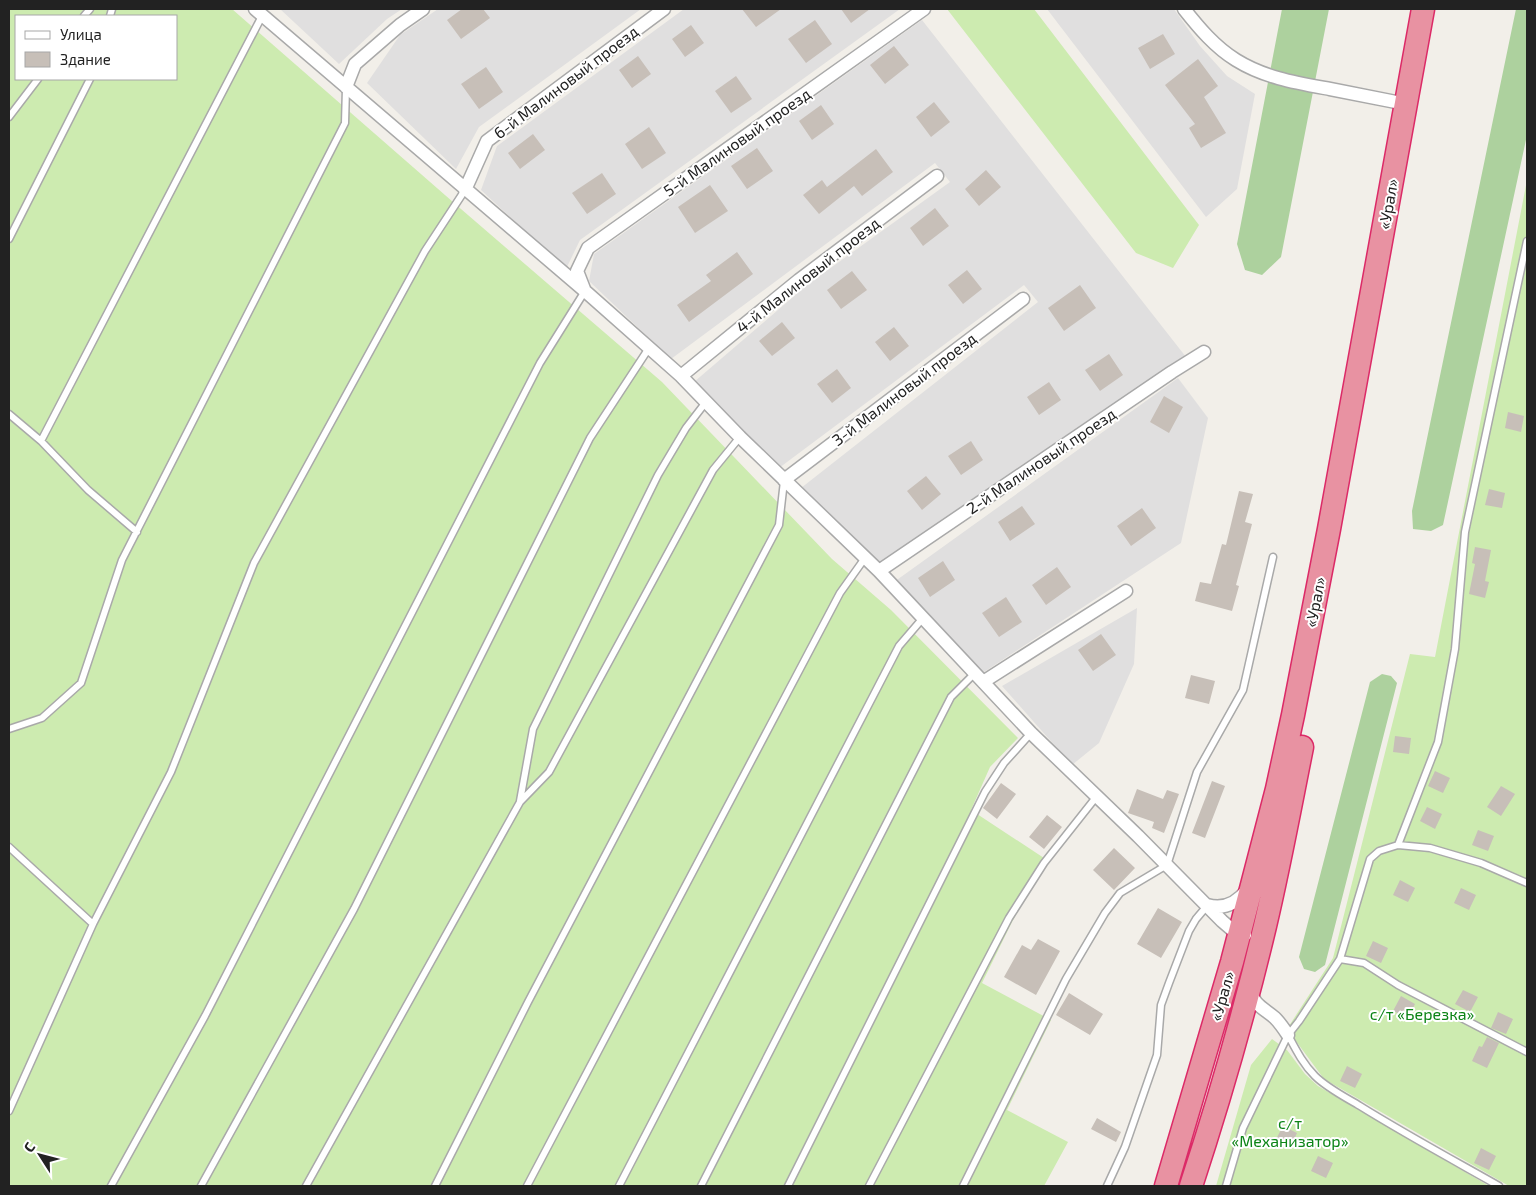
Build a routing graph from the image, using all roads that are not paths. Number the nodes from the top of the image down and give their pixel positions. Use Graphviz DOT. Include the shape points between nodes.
graph roads {
  1 [pos="423,9"];
  2 [pos="664,9"];
  3 [pos="924,9"];
  4 [pos="1184,9"];
  5 [pos="1423,9"];
  6 [pos="1439,9"];
  7 [pos="258,12"];
  8 [pos="37,80"];
  9 [pos="89,80"];
  10 [pos="346,87"];
  11 [pos="1406,104"];
  12 [pos="9,118"];
  13 [pos="937,176"];
  14 [pos="465,190"];
  15 [pos="9,239"];
  16 [pos="1527,241"];
  17 [pos="584,291"];
  18 [pos="1024,298"];
  19 [pos="649,348"];
  20 [pos="1204,352"];
  21 [pos="681,376"];
  22 [pos="706,402"];
  23 [pos="9,414"];
  24 [pos="740,437"];
  25 [pos="41,441"];
  26 [pos="784,480"];
  27 [pos="137,532"];
  28 [pos="1273,557"];
  29 [pos="865,558"];
  30 [pos="878,570"];
  31 [pos="1126,591"];
  32 [pos="923,618"];
  33 [pos="979,677"];
  34 [pos="9,730"];
  35 [pos="1031,733"];
  36 [pos="1097,796"];
  37 [pos="520,802"];
  38 [pos="1398,845"];
  39 [pos="9,847"];
  40 [pos="1167,865"];
  41 [pos="1255,877"];
  42 [pos="1527,883"];
  43 [pos="1211,909"];
  44 [pos="93,924"];
  45 [pos="1240,934"];
  46 [pos="1262,939"];
  47 [pos="1340,959"];
  48 [pos="1230,970"];
  49 [pos="1250,987"];
  50 [pos="1267,1012"];
  51 [pos="1238,1027"];
  52 [pos="1288,1035"];
  53 [pos="1527,1052"];
  54 [pos="9,1111"];
  55 [pos="111,1186"];
  56 [pos="201,1186"];
  57 [pos="306,1186"];
  58 [pos="435,1186"];
  59 [pos="527,1186"];
  60 [pos="618,1186"];
  61 [pos="701,1186"];
  62 [pos="788,1186"];
  63 [pos="869,1186"];
  64 [pos="963,1186"];
  65 [pos="1107,1186"];
  66 [pos="1166,1186"];
  67 [pos="1191,1186"];
  68 [pos="1226,1186"];
  69 [pos="1499,1186"];
  1 -- 10 [label="street" via="355,64"];
  2 -- 14 [label="street, 6-й Малиновый проезд" via="487,141"];
  3 -- 17 [label="street, 5-й Малиновый проезд" via="588,248 577,271"];
  4 -- 11 [label="street" via="1219,48 1255,71 1296,83"];
  5 -- 11 [label="highway, «Урал»"];
  6 -- 46 [label="highway, «Урал»" via="1344,531"];
  7 -- 10 [label="street"];
  7 -- 25 [label="lane"];
  8 -- 12 [label="lane"];
  9 -- 15 [label="lane"];
  10 -- 14 [label="street"];
  10 -- 27 [label="lane" via="345,123"];
  11 -- 41 [label="highway, «Урал»" via="1293,715"];
  13 -- 21 [label="street, 4-й Малиновый проезд" via="799,280"];
  14 -- 17 [label="street"];
  14 -- 44 [label="lane" via="425,251 254,563 171,772"];
  16 -- 38 [label="lane" via="1465,532 1454,649 1438,742"];
  17 -- 19 [label="street"];
  17 -- 55 [label="lane" via="540,363 205,1016"];
  18 -- 26 [label="street, 3-й Малиновый проезд"];
  19 -- 21 [label="street"];
  19 -- 56 [label="lane" via="590,438 354,909"];
  20 -- 30 [label="street, 2-й Малиновый проезд"];
  21 -- 22 [label="street"];
  22 -- 24 [label="street"];
  22 -- 37 [label="lane" via="658,475 533,729"];
  23 -- 25 [label="lane"];
  24 -- 26 [label="street"];
  24 -- 37 [label="lane" via="713,470 549,772"];
  25 -- 27 [label="lane" via="88,490"];
  26 -- 29 [label="street"];
  26 -- 58 [label="lane" via="779,525"];
  27 -- 34 [label="lane" via="122,560 81,683 42,718"];
  28 -- 40 [label="lane" via="1243,690 1197,772"];
  29 -- 30 [label="street"];
  29 -- 59 [label="lane" via="840,593"];
  30 -- 32 [label="street"];
  31 -- 33 [label="street"];
  32 -- 33 [label="street"];
  32 -- 60 [label="lane" via="899,646"];
  33 -- 35 [label="street"];
  33 -- 61 [label="lane" via="951,698"];
  35 -- 36 [label="street"];
  35 -- 62 [label="lane" via="1004,763 985,792"];
  36 -- 40 [label="street"];
  36 -- 63 [label="lane" via="1044,863 1009,918"];
  37 -- 57 [label="lane"];
  38 -- 42 [label="lane" via="1430,848"];
  38 -- 47 [label="lane" via="1379,851 1370,859"];
  39 -- 44 [label="lane"];
  40 -- 43 [label="street"];
  40 -- 64 [label="lane" via="1120,893 1105,913 1066,979"];
  41 -- 43 [label="street" via="1238,900"];
  41 -- 45 [label="highway, «Урал»"];
  43 -- 45 [label="street"];
  43 -- 48 [label="street" via="1228,940"];
  43 -- 65 [label="lane" via="1196,919 1189,931 1169,982 1162,1005 1157,1055 1125,1147"];
  44 -- 54 [label="lane"];
  45 -- 46 [label="street"];
  45 -- 48 [label="highway, «Урал»"];
  46 -- 49 [label="highway, «Урал»"];
  47 -- 52 [label="lane"];
  47 -- 53 [label="lane" via="1364,963 1398,985"];
  48 -- 66 [label="highway, «Урал»"];
  49 -- 50 [label="street" via="1254,1001"];
  49 -- 51 [label="highway, «Урал»"];
  50 -- 51 [label="street" via="1256,1010 1248,1013"];
  50 -- 52 [label="street" via="1278,1020"];
  51 -- 67 [label="highway, «Урал»"];
  52 -- 68 [label="lane" via="1243,1128"];
  52 -- 69 [label="lane" via="1308,1068 1325,1084"];
}
